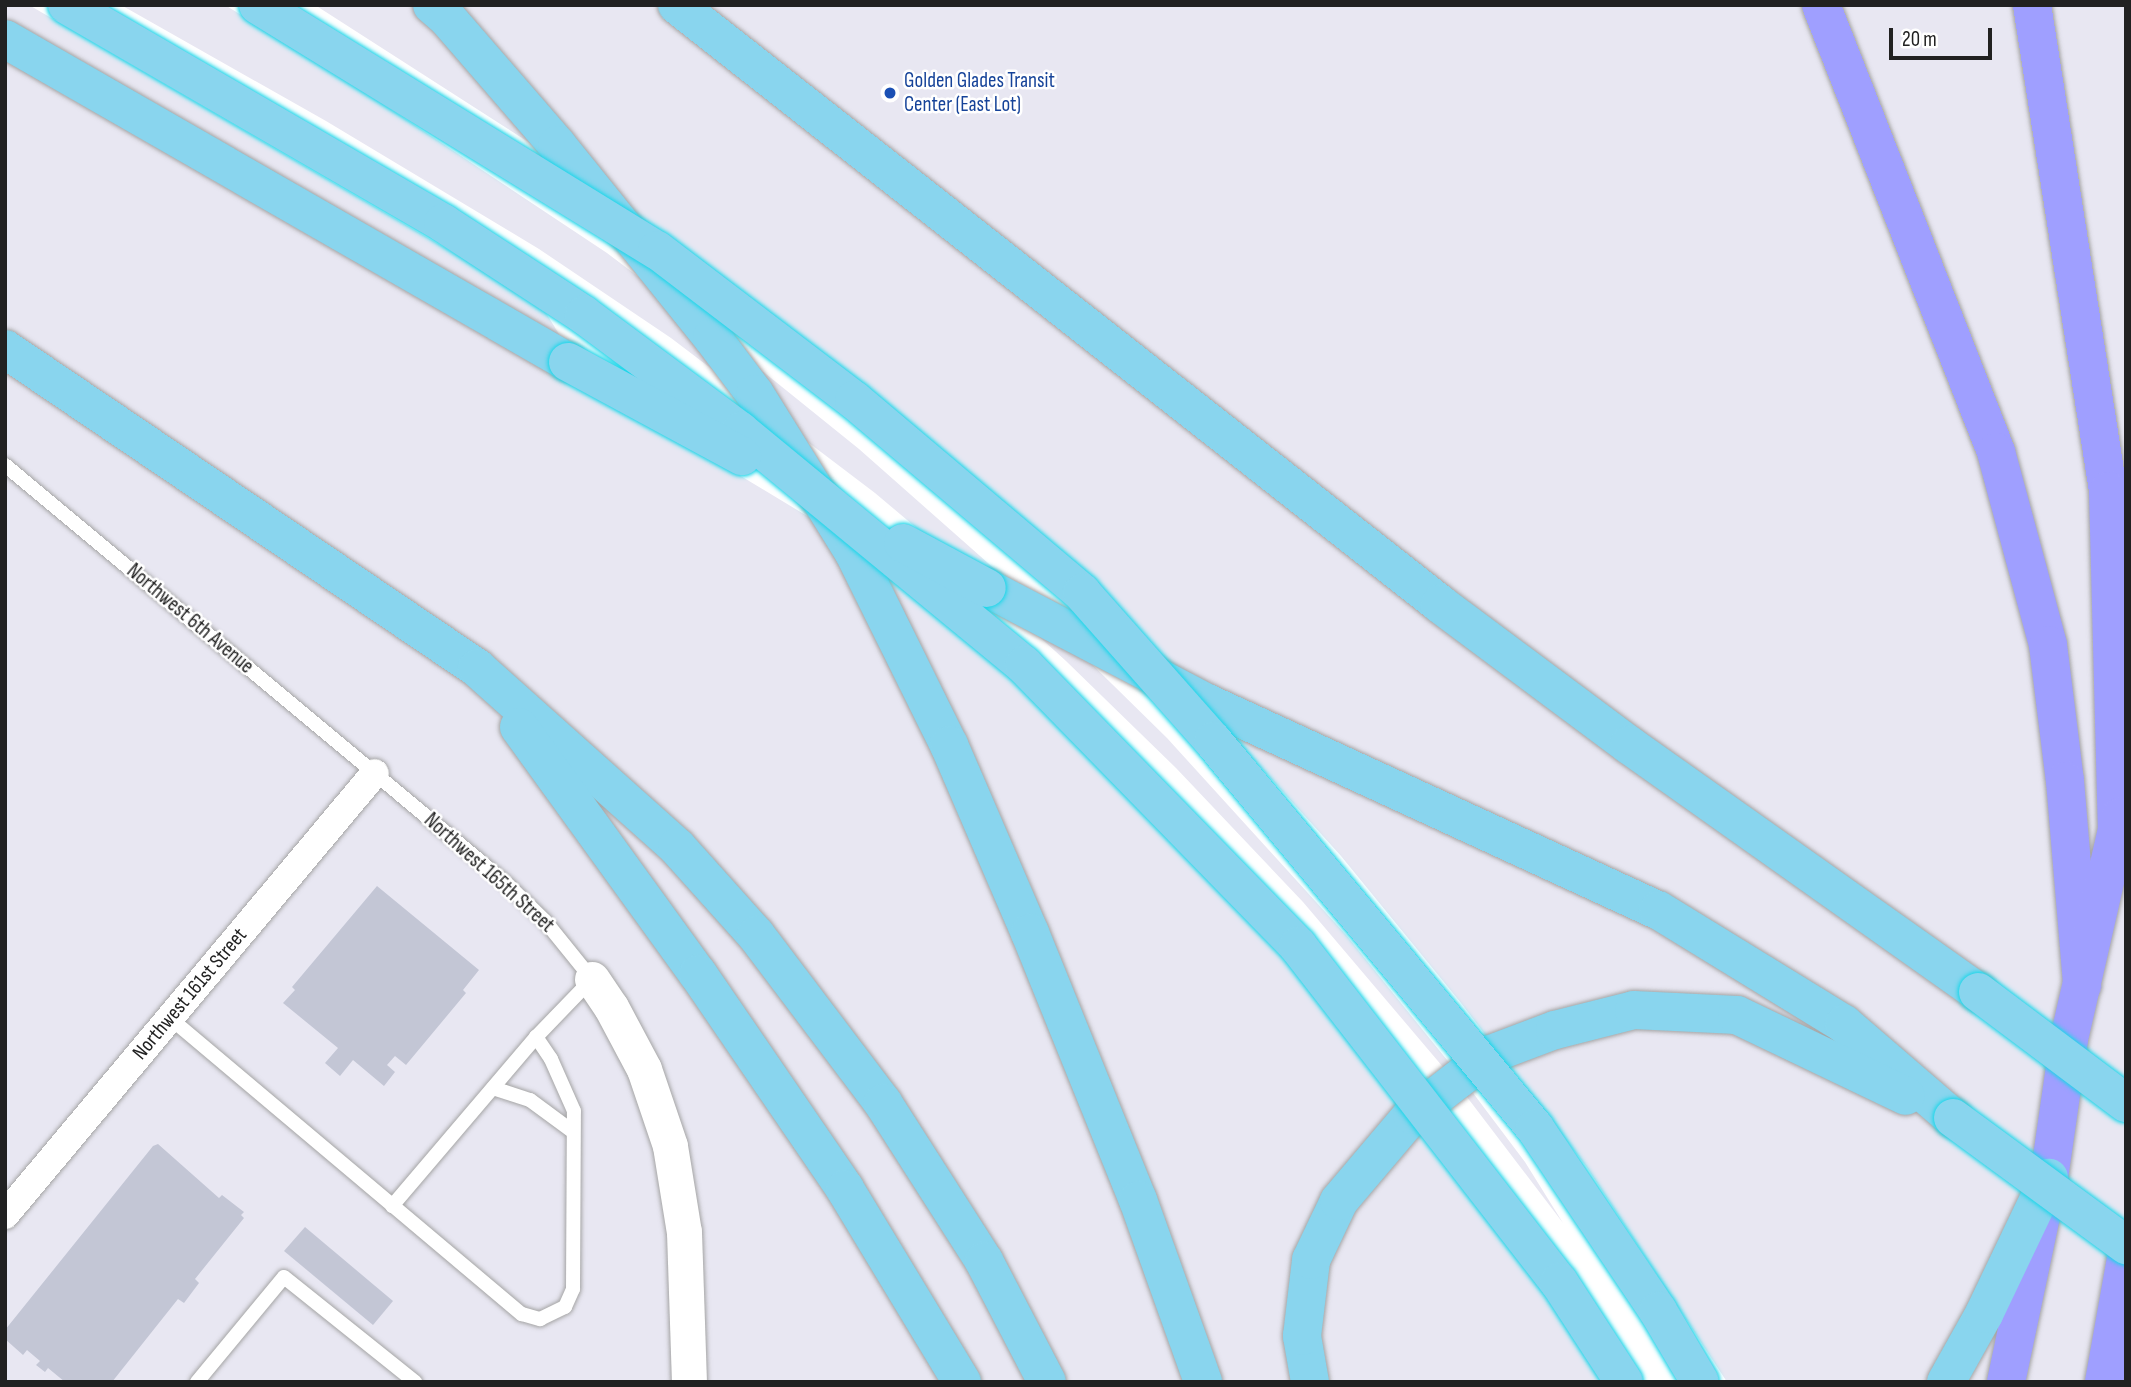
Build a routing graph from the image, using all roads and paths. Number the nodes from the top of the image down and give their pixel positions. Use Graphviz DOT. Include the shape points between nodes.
graph roads {
  1 [pos="67,5"];
  2 [pos="258,5"];
  3 [pos="432,5"];
  4 [pos="677,5"];
  5 [pos="1821,5"];
  6 [pos="2032,5"];
  7 [pos="5,39"];
  8 [pos="5,349"];
  9 [pos="5,465"];
  10 [pos="477,668"];
  11 [pos="375,773"];
  12 [pos="2126,774"];
  13 [pos="2117,841"];
  14 [pos="592,979"];
  15 [pos="2082,985"];
  16 [pos="170,1018"];
  17 [pos="536,1037"];
  18 [pos="493,1088"];
  19 [pos="2126,1103"];
  20 [pos="1952,1118"];
  21 [pos="572,1131"];
  22 [pos="2049,1178"];
  23 [pos="392,1206"];
  24 [pos="5,1215"];
  25 [pos="2126,1245"];
  26 [pos="2126,1258"];
  27 [pos="197,1382"];
  28 [pos="415,1382"];
  29 [pos="689,1382"];
  30 [pos="962,1382"];
  31 [pos="1047,1382"];
  32 [pos="1203,1382"];
  33 [pos="1310,1382"];
  34 [pos="1624,1382"];
  35 [pos="1700,1382"];
  36 [pos="1946,1382"];
  37 [pos="2006,1382"];
  38 [pos="2104,1382"];
  1 -- 34 [label="highway, bridge" via="443,223 584,315 740,431 1024,665 1298,946 1559,1282"];
  2 -- 35 [label="highway, bridge" via="657,250 854,400 1082,593 1222,751 1535,1128"];
  3 -- 32 [label="highway" via="556,145 712,337 755,394 854,553 949,745 1030,933 1133,1188"];
  4 -- 19 [label="highway, bridge" via="1440,604"];
  5 -- 15 [label="main road" via="1996,452 2048,645"];
  6 -- 13 [label="main road" via="2108,491"];
  7 -- 20 [label="highway, bridge" via="568,362 987,588 1206,702 1658,910 1844,1024"];
  8 -- 10 [label="highway"];
  9 -- 11 [label="lane, Northwest 6th Avenue"];
  10 -- 30 [label="highway" via="823,1156"];
  10 -- 31 [label="highway" via="677,846 756,935 915,1149 984,1261"];
  11 -- 14 [label="lane, Northwest 165th Street" via="526,901"];
  11 -- 16 [label="street, Northwest 161st Street"];
  12 -- 13 [label="main road"];
  13 -- 15 [label="main road"];
  14 -- 17 [label="lane"];
  14 -- 29 [label="street, Northwest 165th Street" via="644,1069 670,1146 684,1232"];
  15 -- 22 [label="main road" via="2069,1039"];
  16 -- 23 [label="lane"];
  16 -- 24 [label="street, Northwest 161st Street"];
  17 -- 18 [label="lane"];
  17 -- 21 [label="lane" via="551,1059 573,1111"];
  18 -- 21 [label="lane" via="530,1100"];
  18 -- 23 [label="lane"];
  20 -- 25 [label="highway, bridge"];
  20 -- 33 [label="highway" via="1737,1016 1634,1010 1491,1054 1412,1115 1339,1201 1311,1260 1302,1336"];
  21 -- 23 [label="lane" via="573,1289 565,1307 549,1317 522,1314"];
  22 -- 36 [label="highway"];
  22 -- 37 [label="main road"];
  26 -- 38 [label="main road"];
  27 -- 28 [label="lane" via="284,1277"];
}
